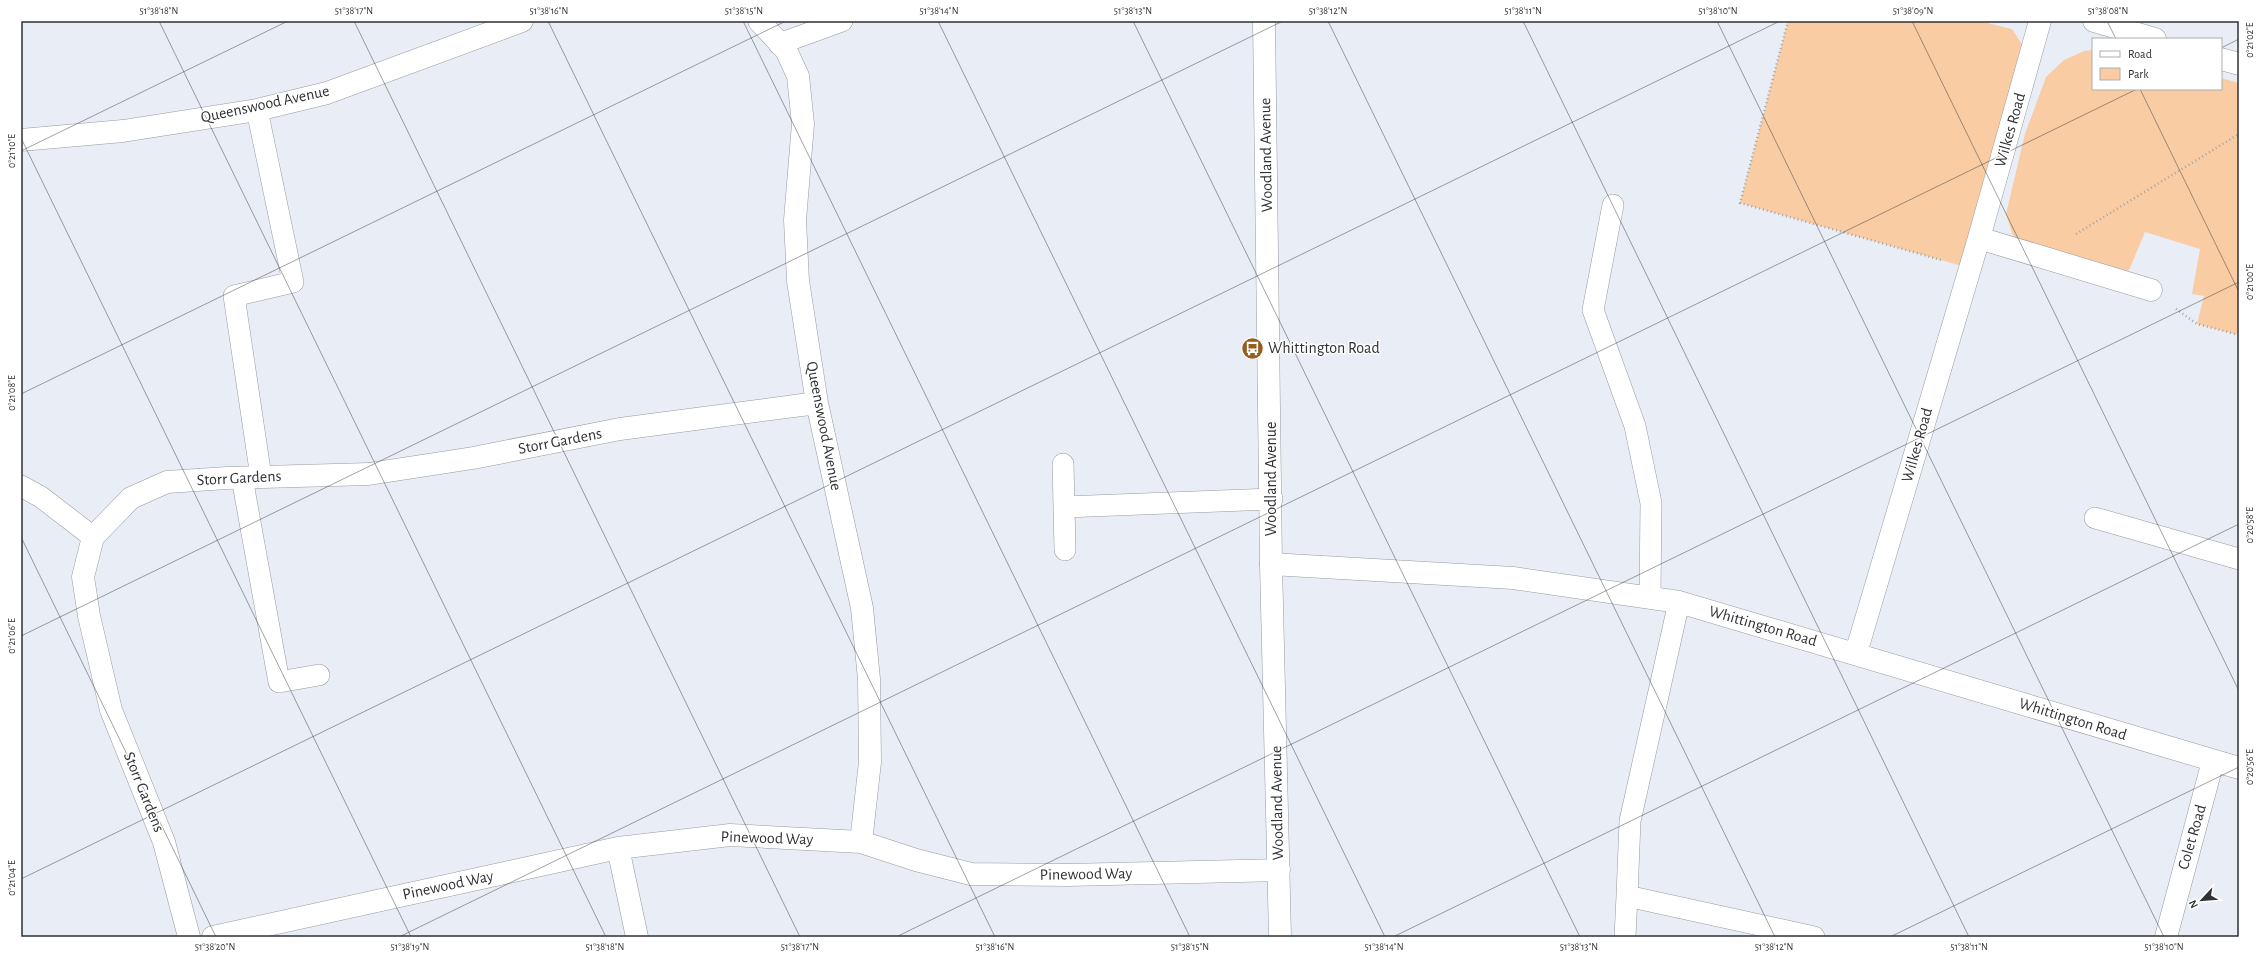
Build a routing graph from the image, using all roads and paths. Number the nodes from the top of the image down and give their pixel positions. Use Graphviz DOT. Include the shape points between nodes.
graph roads {
  1 [pos="522,21"];
  2 [pos="759,21"];
  3 [pos="842,21"];
  4 [pos="1264,21"];
  5 [pos="1788,21"];
  6 [pos="2040,21"];
  7 [pos="2094,21"];
  8 [pos="2152,38"];
  9 [pos="779,44"];
  10 [pos="2222,59"];
  11 [pos="2239,64"];
  12 [pos="257,110"];
  13 [pos="2239,134"];
  14 [pos="21,140"];
  15 [pos="1613,205"];
  16 [pos="1979,238"];
  17 [pos="2052,259"];
  18 [pos="1970,266"];
  19 [pos="2151,290"];
  20 [pos="2239,336"];
  21 [pos="817,403"];
  22 [pos="1063,464"];
  23 [pos="251,477"];
  24 [pos="21,486"];
  25 [pos="1272,499"];
  26 [pos="1064,507"];
  27 [pos="2095,518"];
  28 [pos="93,537"];
  29 [pos="1064,550"];
  30 [pos="2239,559"];
  31 [pos="1271,564"];
  32 [pos="1650,596"];
  33 [pos="1679,602"];
  34 [pos="1856,652"];
  35 [pos="319,675"];
  36 [pos="2213,761"];
  37 [pos="2239,768"];
  38 [pos="861,842"];
  39 [pos="618,848"];
  40 [pos="1279,870"];
  41 [pos="1627,896"];
  42 [pos="1814,936"];
  43 [pos="189,937"];
  44 [pos="213,937"];
  45 [pos="637,937"];
  46 [pos="1280,937"];
  47 [pos="1625,937"];
  48 [pos="2166,937"];
  1 -- 12 [label="street, Queenswood Avenue" via="327,93"];
  2 -- 9 [label="street, Queenswood Avenue"];
  3 -- 9 [label="lane"];
  4 -- 25 [label="street, Woodland Avenue"];
  5 -- 18 [label="path" via="1740,203 1962,266"];
  6 -- 16 [label="street, Wilkes Road"];
  7 -- 8 [label="street"];
  9 -- 21 [label="street, Queenswood Avenue" via="786,50 798,76 803,124 795,220 798,281"];
  10 -- 11 [label="street"];
  12 -- 14 [label="street, Queenswood Avenue" via="124,131"];
  12 -- 23 [label="lane" via="293,282 234,296"];
  13 -- 17 [label="path" via="2054,247"];
  15 -- 32 [label="lane" via="1593,310 1635,426 1651,503"];
  16 -- 17 [label="street"];
  16 -- 18 [label="street, Wilkes Road"];
  17 -- 19 [label="street"];
  18 -- 34 [label="street, Wilkes Road"];
  19 -- 20 [label="path" via="2197,324"];
  21 -- 23 [label="street, Storr Gardens" via="620,429 473,458 369,474"];
  21 -- 38 [label="street, Queenswood Avenue" via="864,624 869,679 870,762"];
  22 -- 26 [label="lane"];
  23 -- 28 [label="street, Storr Gardens" via="167,482 131,498"];
  23 -- 35 [label="lane" via="279,682"];
  24 -- 28 [label="lane" via="41,497"];
  25 -- 26 [label="lane"];
  25 -- 31 [label="street, Woodland Avenue"];
  26 -- 29 [label="lane"];
  27 -- 30 [label="lane"];
  28 -- 43 [label="street, Storr Gardens" via="83,577 89,616 111,710 164,842"];
  31 -- 32 [label="street, Whittington Road" via="1513,578"];
  31 -- 40 [label="street, Woodland Avenue"];
  32 -- 33 [label="street, Whittington Road"];
  33 -- 34 [label="street, Whittington Road"];
  33 -- 41 [label="lane" via="1630,822"];
  34 -- 36 [label="street, Whittington Road"];
  36 -- 37 [label="street, Whittington Road"];
  36 -- 48 [label="street, Colet Road"];
  38 -- 39 [label="street, Pinewood Way" via="730,835"];
  38 -- 40 [label="street, Pinewood Way" via="971,874 1075,875"];
  39 -- 44 [label="street, Pinewood Way"];
  39 -- 45 [label="street"];
  40 -- 46 [label="street, Woodland Avenue"];
  41 -- 42 [label="lane"];
  41 -- 47 [label="lane"];
}
